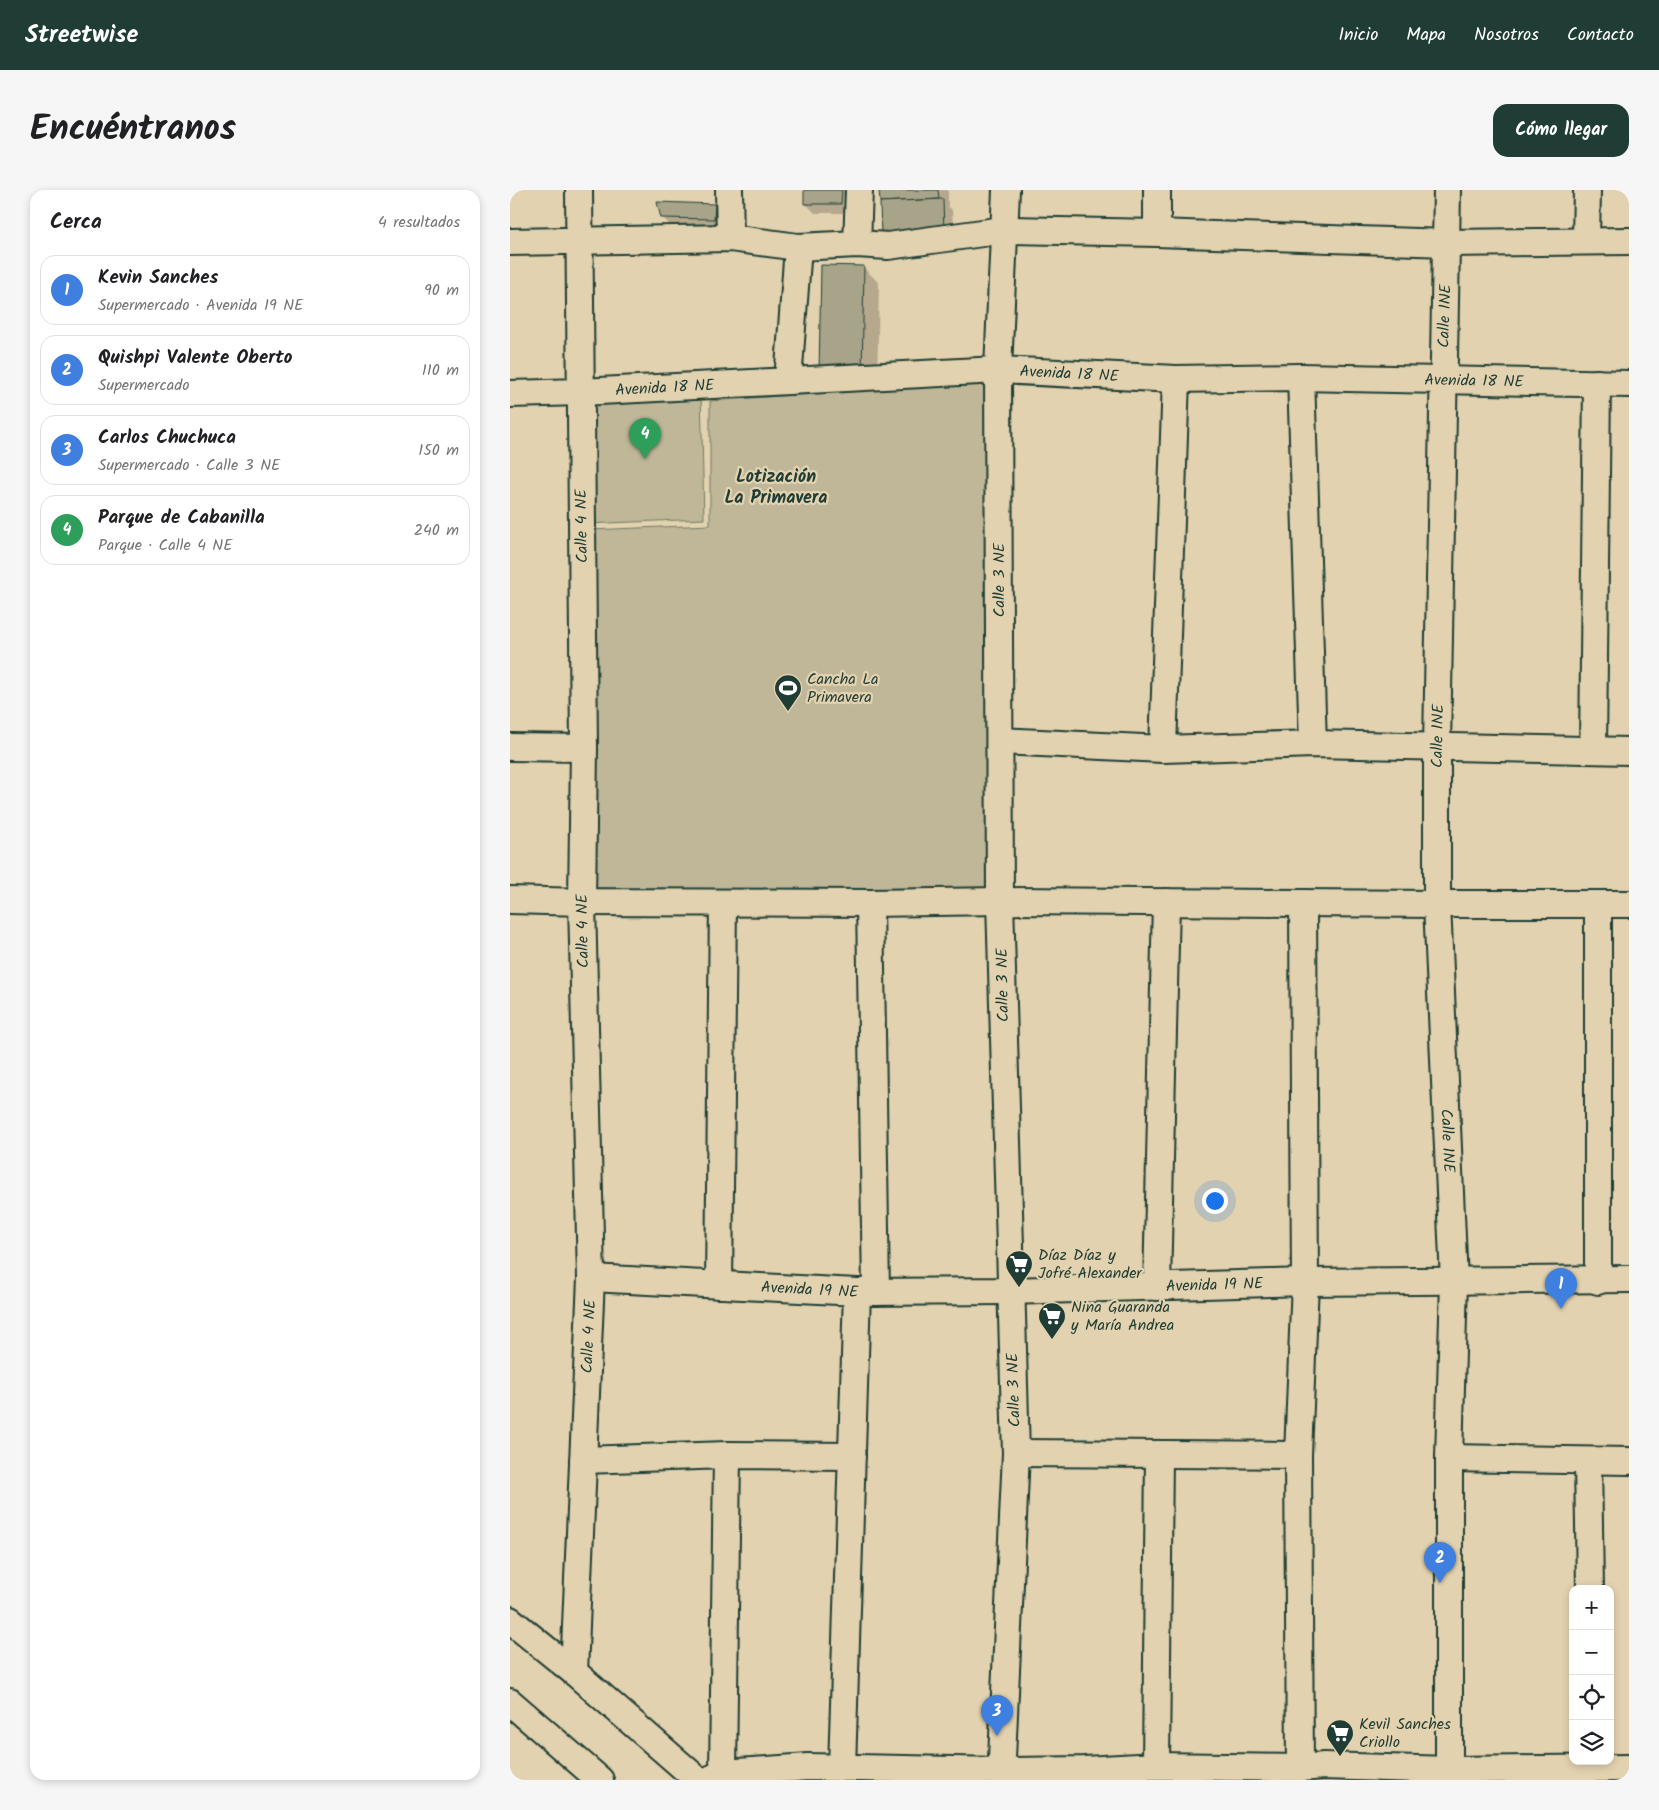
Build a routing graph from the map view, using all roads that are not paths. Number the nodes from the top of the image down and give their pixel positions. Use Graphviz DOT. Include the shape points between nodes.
graph roads {
  1 [pos="579,190"];
  2 [pos="729,190"];
  3 [pos="859,190"];
  4 [pos="1006,190"];
  5 [pos="1157,190"];
  6 [pos="1447,190"];
  7 [pos="1587,190"];
  8 [pos="1004,230"];
  9 [pos="1157,233"];
  10 [pos="730,238"];
  11 [pos="1586,240"];
  12 [pos="578,241"];
  13 [pos="1629,241"];
  14 [pos="510,242"];
  15 [pos="1447,243"];
  16 [pos="857,244"];
  17 [pos="798,247"];
  18 [pos="998,370"];
  19 [pos="1301,377"];
  20 [pos="1176,379"];
  21 [pos="1443,380"];
  22 [pos="788,381"];
  23 [pos="1597,383"];
  24 [pos="1629,384"];
  25 [pos="581,392"];
  26 [pos="510,394"];
  27 [pos="1000,741"];
  28 [pos="1313,744"];
  29 [pos="1437,746"];
  30 [pos="510,748"];
  31 [pos="584,748"];
  32 [pos="1163,749"];
  33 [pos="1593,750"];
  34 [pos="1629,751"];
  35 [pos="510,900"];
  36 [pos="1000,900"];
  37 [pos="582,902"];
  38 [pos="1166,902"];
  39 [pos="724,903"];
  40 [pos="870,903"];
  41 [pos="1303,903"];
  42 [pos="1437,904"];
  43 [pos="1629,904"];
  44 [pos="1598,905"];
  45 [pos="591,1278"];
  46 [pos="1629,1279"];
  47 [pos="1454,1281"];
  48 [pos="1598,1281"];
  49 [pos="1305,1282"];
  50 [pos="719,1285"];
  51 [pos="1157,1287"];
  52 [pos="1010,1291"];
  53 [pos="866,1292"];
  54 [pos="1016,1453"];
  55 [pos="1158,1454"];
  56 [pos="1298,1455"];
  57 [pos="727,1456"];
  58 [pos="852,1456"];
  59 [pos="1449,1458"];
  60 [pos="583,1460"];
  61 [pos="1588,1461"];
  62 [pos="1629,1461"];
  63 [pos="1590,1585"];
  64 [pos="510,1620"];
  65 [pos="574,1672"];
  66 [pos="510,1702"];
  67 [pos="1579,1765"];
  68 [pos="1601,1765"];
  69 [pos="1156,1766"];
  70 [pos="842,1768"];
  71 [pos="1300,1768"];
  72 [pos="1629,1768"];
  73 [pos="1001,1775"];
  74 [pos="1449,1775"];
  75 [pos="715,1776"];
  76 [pos="600,1780"];
  77 [pos="698,1780"];
  1 -- 12 [label="street, Calle 4 NE"];
  2 -- 10 [label="street"];
  3 -- 16 [label="street"];
  4 -- 8 [label="street, Calle 3 NE"];
  5 -- 9 [label="street"];
  6 -- 15 [label="street, Calle 1NE"];
  7 -- 11 [label="street"];
  8 -- 9 [label="street"];
  8 -- 16 [label="street" via="888,246"];
  8 -- 18 [label="street, Calle 3 NE"];
  9 -- 15 [label="street"];
  10 -- 12 [label="street"];
  10 -- 17 [label="street"];
  11 -- 13 [label="street"];
  11 -- 15 [label="street"];
  12 -- 14 [label="street"];
  12 -- 25 [label="street, Calle 4 NE"];
  15 -- 21 [label="street, Calle 1NE"];
  16 -- 17 [label="street"];
  17 -- 22 [label="street"];
  18 -- 20 [label="street, Avenida 18 NE"];
  18 -- 22 [label="street, Avenida 18 NE"];
  18 -- 27 [label="street, Calle 3 NE"];
  19 -- 20 [label="street, Avenida 18 NE"];
  19 -- 21 [label="street, Avenida 18 NE"];
  19 -- 28 [label="street"];
  20 -- 32 [label="street"];
  21 -- 23 [label="street, Avenida 18 NE"];
  21 -- 29 [label="street, Calle 1NE"];
  22 -- 25 [label="street, Avenida 18 NE"];
  23 -- 24 [label="street, Avenida 18 NE"];
  23 -- 33 [label="street"];
  25 -- 26 [label="street, Avenida 18 NE"];
  25 -- 31 [label="street, Calle 4 NE"];
  27 -- 32 [label="street"];
  27 -- 36 [label="street, Calle 3 NE"];
  28 -- 29 [label="street"];
  28 -- 32 [label="street"];
  29 -- 33 [label="street"];
  29 -- 42 [label="street, Calle 1NE"];
  30 -- 31 [label="street"];
  31 -- 37 [label="street, Calle 4 NE"];
  33 -- 34 [label="street"];
  35 -- 37 [label="street"];
  36 -- 38 [label="street"];
  36 -- 40 [label="street"];
  36 -- 52 [label="street, Calle 3 NE"];
  37 -- 39 [label="street"];
  37 -- 45 [label="street, Calle 4 NE"];
  38 -- 41 [label="street"];
  38 -- 51 [label="street"];
  39 -- 40 [label="street"];
  39 -- 50 [label="street"];
  40 -- 53 [label="street"];
  41 -- 42 [label="street"];
  41 -- 49 [label="street"];
  42 -- 44 [label="street"];
  42 -- 47 [label="street, Calle 1NE"];
  43 -- 44 [label="street"];
  44 -- 48 [label="street"];
  45 -- 50 [label="street, Avenida 19 NE"];
  45 -- 60 [label="street, Calle 4 NE"];
  46 -- 48 [label="street, Avenida 19 NE"];
  47 -- 48 [label="street, Avenida 19 NE"];
  47 -- 49 [label="street, Avenida 19 NE"];
  47 -- 59 [label="street, Calle 1NE"];
  49 -- 51 [label="street, Avenida 19 NE"];
  49 -- 56 [label="street"];
  50 -- 53 [label="street, Avenida 19 NE"];
  51 -- 52 [label="street, Avenida 19 NE"];
  52 -- 53 [label="street, Avenida 19 NE"];
  52 -- 54 [label="street, Calle 3 NE"];
  53 -- 58 [label="street"];
  54 -- 55 [label="street"];
  54 -- 73 [label="street, Calle 3 NE"];
  55 -- 56 [label="street"];
  55 -- 69 [label="street"];
  56 -- 71 [label="street"];
  57 -- 58 [label="street"];
  57 -- 60 [label="street"];
  57 -- 75 [label="street"];
  58 -- 70 [label="street"];
  59 -- 61 [label="street"];
  59 -- 74 [label="street, Calle 1NE"];
  60 -- 65 [label="street, Calle 4 NE"];
  61 -- 62 [label="street"];
  61 -- 63 [label="street"];
  64 -- 65 [label="street"];
  65 -- 77 [label="street"];
  66 -- 76 [label="street"];
  67 -- 74 [label="street"];
  68 -- 72 [label="street"];
  69 -- 71 [label="street"];
  69 -- 73 [label="street"];
  70 -- 73 [label="street"];
  70 -- 75 [label="street"];
  71 -- 74 [label="street" via="1324,1766"];
}
